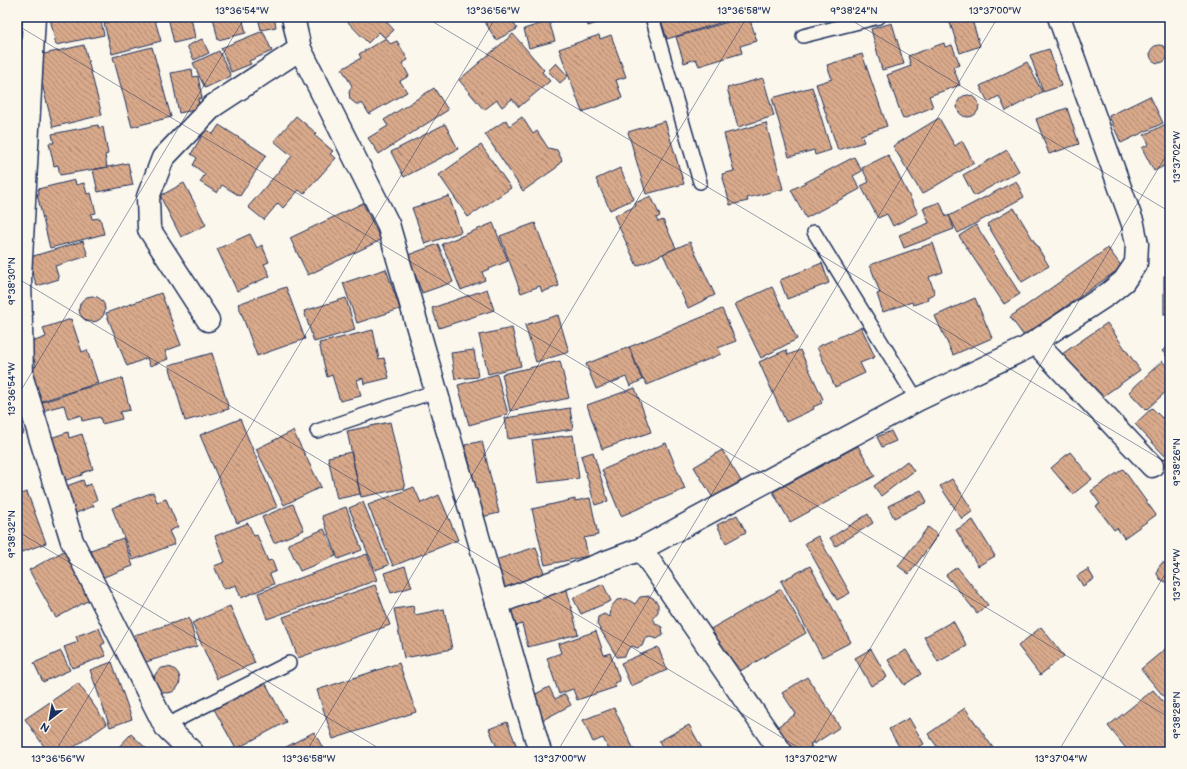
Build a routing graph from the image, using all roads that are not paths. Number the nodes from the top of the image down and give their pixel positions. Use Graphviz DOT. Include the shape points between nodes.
graph roads {
  1 [pos="34,17"];
  2 [pos="293,17"];
  3 [pos="652,17"];
  4 [pos="879,17"];
  5 [pos="1059,17"];
  6 [pos="803,36"];
  7 [pos="300,49"];
  8 [pos="700,182"];
  9 [pos="814,232"];
  10 [pos="208,320"];
  11 [pos="1035,342"];
  12 [pos="436,391"];
  13 [pos="917,400"];
  14 [pos="318,431"];
  15 [pos="1152,466"];
  16 [pos="641,549"];
  17 [pos="497,603"];
  18 [pos="289,663"];
  19 [pos="165,726"];
  20 [pos="192,752"];
  21 [pos="540,752"];
  22 [pos="781,752"];
  1 -- 19 [label="street" via="20,276 22,378 72,541"];
  2 -- 7 [label="street"];
  3 -- 8 [label="lane"];
  4 -- 6 [label="lane"];
  5 -- 11 [label="street" via="1133,224 1137,244 1136,263 1124,281 1108,294"];
  7 -- 10 [label="street" via="214,106 163,158 148,197 149,229"];
  7 -- 12 [label="street" via="388,224"];
  9 -- 13 [label="lane"];
  11 -- 13 [label="street"];
  11 -- 15 [label="street"];
  12 -- 14 [label="lane"];
  12 -- 17 [label="street"];
  13 -- 16 [label="street"];
  16 -- 17 [label="street"];
  16 -- 22 [label="street"];
  17 -- 21 [label="street"];
  18 -- 19 [label="lane"];
  19 -- 20 [label="street"];
}
